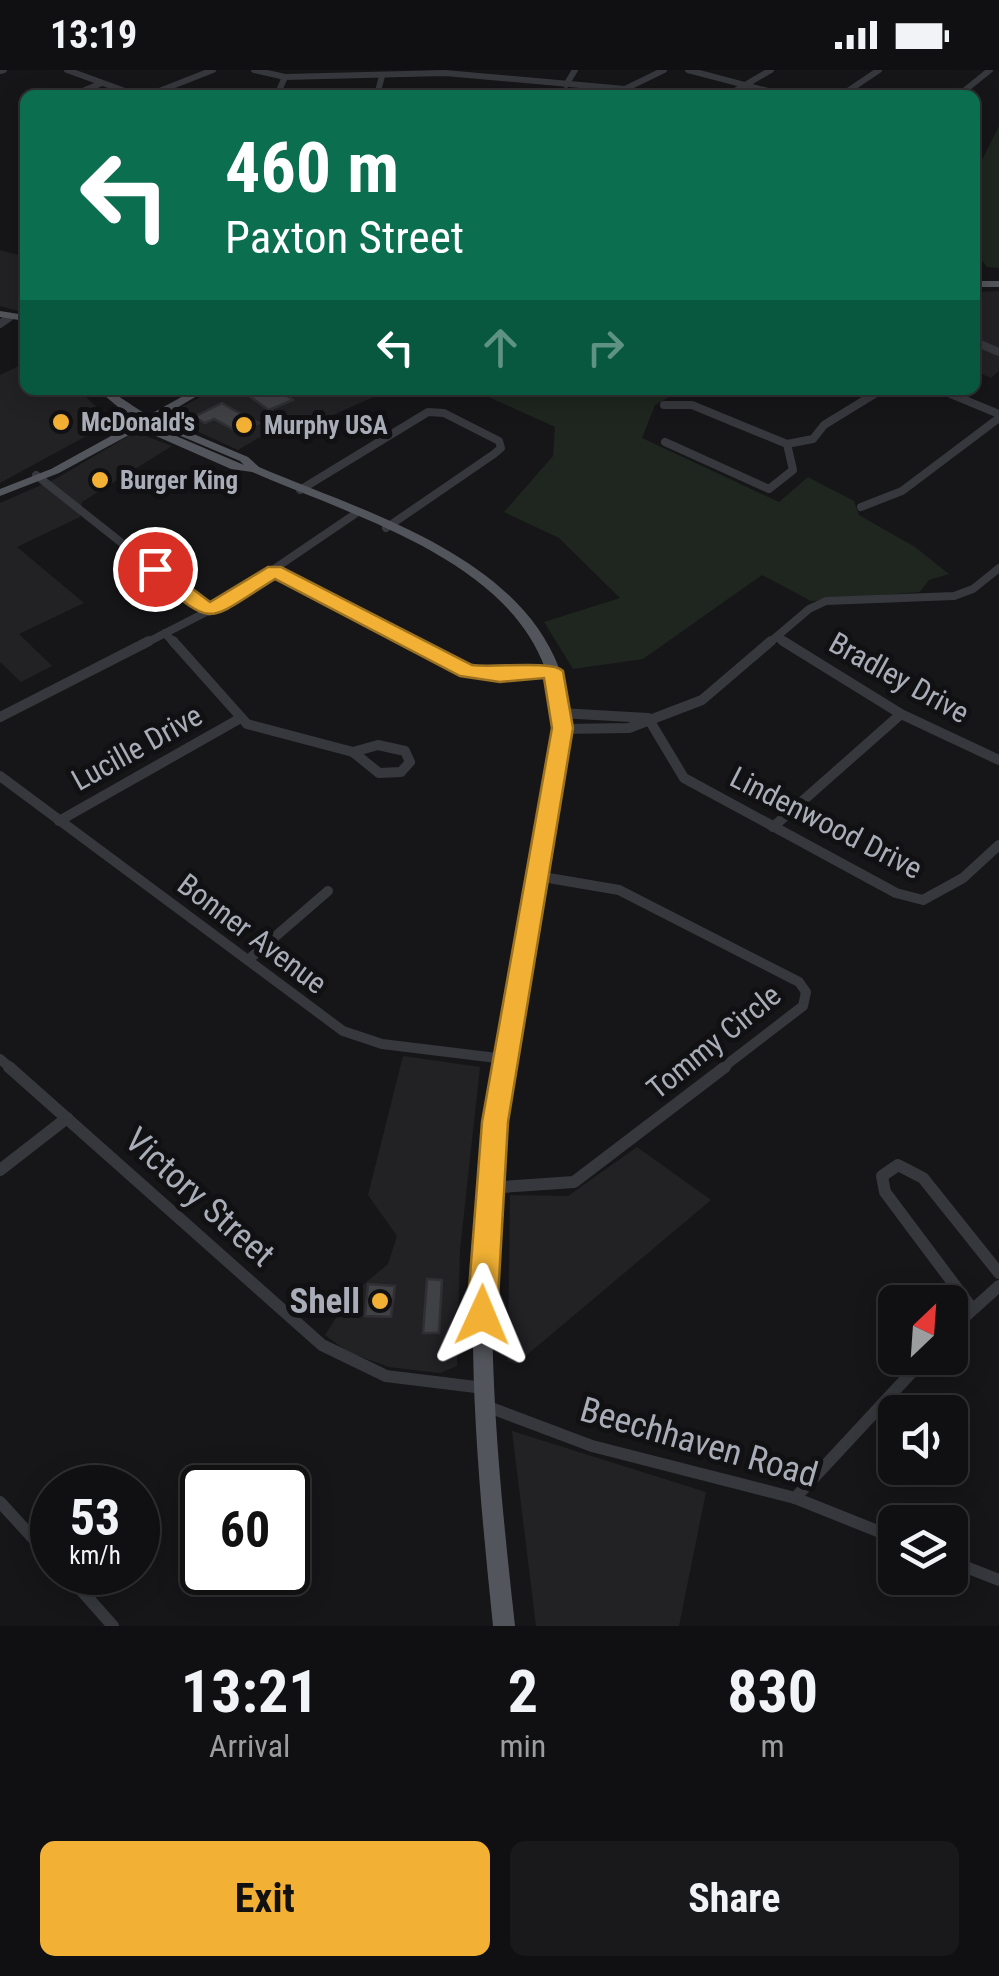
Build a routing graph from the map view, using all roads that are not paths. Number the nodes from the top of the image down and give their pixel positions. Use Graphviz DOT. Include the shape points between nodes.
graph roads {
  1 [pos="67,70"];
  2 [pos="213,70"];
  3 [pos="254,70"];
  4 [pos="574,70"];
  5 [pos="664,70"];
  6 [pos="688,70"];
  7 [pos="770,70"];
  8 [pos="879,70"];
  9 [pos="990,70"];
  10 [pos="382,76"];
  11 [pos="285,77"];
  12 [pos="102,82"];
  13 [pos="566,85"];
  14 [pos="746,85"];
  15 [pos="84,90"];
  16 [pos="123,90"];
  17 [pos="162,90"];
  18 [pos="279,90"];
  19 [pos="378,90"];
  20 [pos="737,90"];
  21 [pos="764,90"];
  22 [pos="849,90"];
  23 [pos="965,90"];
  24 [pos="95,395"];
  25 [pos="109,395"];
  26 [pos="176,395"];
  27 [pos="191,395"];
  28 [pos="873,395"];
  29 [pos="952,395"];
  30 [pos="664,405"];
  31 [pos="999,416"];
  32 [pos="137,419"];
  33 [pos="665,442"];
  34 [pos="787,444"];
  35 [pos="36,475"];
  36 [pos="300,490"];
  37 [pos="0,492"];
  38 [pos="861,507"];
  39 [pos="355,514"];
  40 [pos="386,528"];
  41 [pos="999,568"];
  42 [pos="275,571"];
  43 [pos="209,612"];
  44 [pos="165,633"];
  45 [pos="776,636"];
  46 [pos="553,671"];
  47 [pos="901,714"];
  48 [pos="0,718"];
  49 [pos="648,718"];
  50 [pos="239,719"];
  51 [pos="561,720"];
  52 [pos="353,752"];
  53 [pos="999,760"];
  54 [pos="0,776"];
  55 [pos="58,821"];
  56 [pos="773,828"];
  57 [pos="999,845"];
  58 [pos="537,876"];
  59 [pos="328,892"];
  60 [pos="248,960"];
  61 [pos="0,1059"];
  62 [pos="505,1059"];
  63 [pos="67,1118"];
  64 [pos="0,1170"];
  65 [pos="488,1188"];
  66 [pos="999,1273"];
  67 [pos="999,1286"];
  68 [pos="971,1307"];
  69 [pos="968,1310"];
  70 [pos="909,1375"];
  71 [pos="484,1397"];
  72 [pos="795,1498"];
  73 [pos="0,1502"];
  74 [pos="878,1531"];
  75 [pos="30,1535"];
  76 [pos="968,1567"];
  77 [pos="999,1580"];
  78 [pos="86,1595"];
  79 [pos="114,1626"];
  80 [pos="504,1626"];
  1 -- 12 [label="street"];
  2 -- 17 [label="street"];
  3 -- 11 [label="street"];
  4 -- 13 [label="street"];
  5 -- 13 [label="street" via="625,88"];
  6 -- 14 [label="street"];
  7 -- 14 [label="street"];
  8 -- 22 [label="street"];
  9 -- 23 [label="street"];
  10 -- 11 [label="street"];
  10 -- 13 [label="street" via="445,74"];
  10 -- 19 [label="street"];
  11 -- 18 [label="street"];
  12 -- 15 [label="street"];
  12 -- 16 [label="street"];
  14 -- 20 [label="street"];
  14 -- 21 [label="street"];
  24 -- 32 [label="main road" via="106,407"];
  25 -- 32 [label="main road"];
  26 -- 32 [label="main road"];
  27 -- 32 [label="main road"];
  28 -- 34 [label="street" via="813,439"];
  29 -- 31 [label="street"];
  30 -- 34 [label="street" via="692,405"];
  31 -- 38 [label="street" via="902,491"];
  32 -- 35 [label="main road"];
  32 -- 36 [label="main road"];
  33 -- 34 [label="street" via="768,489 792,470"];
  35 -- 37 [label="main road"];
  35 -- 43 [label="street"];
  36 -- 39 [label="main road"];
  36 -- 40 [label="street" via="428,412 498,441 494,454"];
  39 -- 40 [label="main road"];
  39 -- 42 [label="street"];
  40 -- 46 [label="main road" via="495,588 526,620"];
  41 -- 45 [label="street" via="954,596 826,601"];
  42 -- 43 [label="street"];
  42 -- 46 [label="street" via="467,672"];
  43 -- 44 [label="street"];
  44 -- 48 [label="street"];
  44 -- 50 [label="street"];
  45 -- 47 [label="street, Bradley Drive"];
  45 -- 49 [label="street" via="702,700"];
  46 -- 51 [label="main road"];
  47 -- 53 [label="street, Bradley Drive"];
  47 -- 56 [label="street"];
  49 -- 51 [label="street"];
  49 -- 51 [label="street" via="629,728"];
  49 -- 56 [label="street, Lindenwood Drive" via="684,778"];
  50 -- 52 [label="street"];
  50 -- 55 [label="street, Lucille Drive"];
  51 -- 58 [label="main road"];
  52 -- 52 [label="street" via="394,746 410,762 400,772 379,773"];
  54 -- 55 [label="street, Bonner Avenue"];
  55 -- 60 [label="street, Bonner Avenue"];
  56 -- 57 [label="street, Lindenwood Drive" via="896,893 923,900 964,878"];
  58 -- 62 [label="main road"];
  58 -- 65 [label="street, Tommy Circle" via="618,890 799,982 806,992 794,1014 574,1182"];
  59 -- 60 [label="street"];
  60 -- 62 [label="street, Bonner Avenue" via="355,1037"];
  61 -- 63 [label="street, Victory Street"];
  62 -- 65 [label="main road"];
  63 -- 64 [label="street"];
  63 -- 71 [label="street, Victory Street" via="306,1334 386,1376"];
  65 -- 71 [label="main road"];
  66 -- 68 [label="street" via="923,1178 898,1164 882,1176 885,1192"];
  67 -- 68 [label="street"];
  68 -- 69 [label="street"];
  70 -- 72 [label="street"];
  71 -- 72 [label="street, Beechhaven Road" via="592,1446"];
  71 -- 80 [label="main road"];
  72 -- 74 [label="street, Beechhaven Road"];
  73 -- 75 [label="street"];
  76 -- 77 [label="street"];
  78 -- 79 [label="street"];
}
